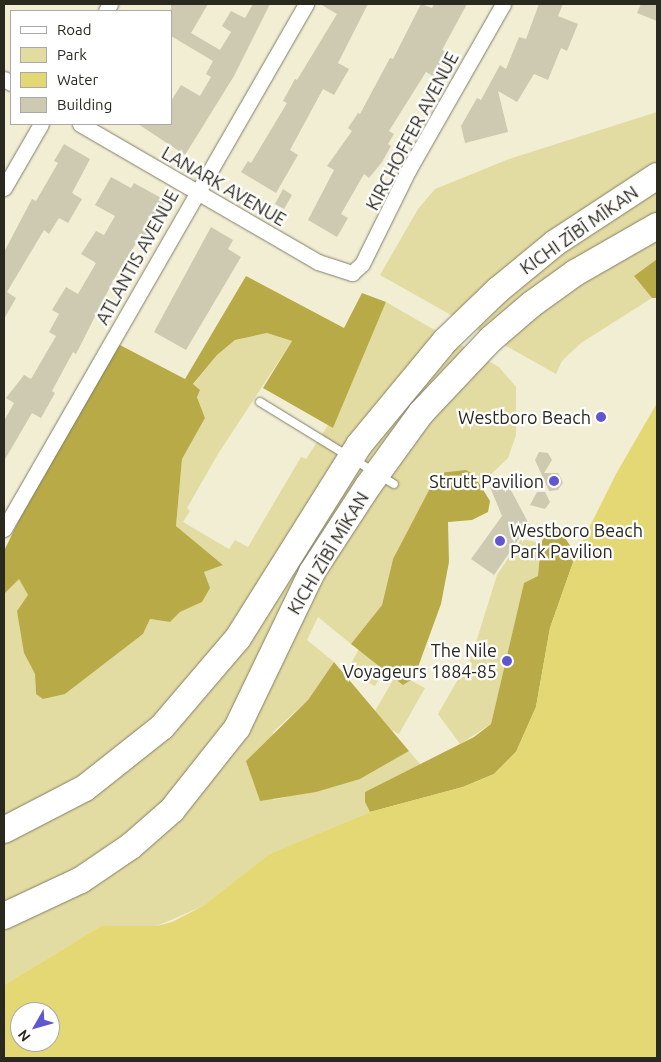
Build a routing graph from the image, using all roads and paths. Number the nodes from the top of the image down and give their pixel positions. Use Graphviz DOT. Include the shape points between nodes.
graph roads {
  1 [pos="306,4"];
  2 [pos="503,4"];
  3 [pos="40,125"];
  4 [pos="82,125"];
  5 [pos="657,176"];
  6 [pos="4,188"];
  7 [pos="196,190"];
  8 [pos="657,226"];
  9 [pos="352,273"];
  10 [pos="260,402"];
  11 [pos="352,457"];
  12 [pos="385,478"];
  13 [pos="4,529"];
  14 [pos="4,830"];
  15 [pos="4,916"];
  1 -- 7 [label="street, ATLANTIS AVENUE"];
  2 -- 9 [label="street, KIRCHOFFER AVENUE" via="410,170 362,264"];
  3 -- 6 [label="street"];
  4 -- 7 [label="street, LANARK AVENUE"];
  5 -- 11 [label="highway, KICHI ZĪBĪ MĪKAN" via="555,243 464,322 386,410"];
  7 -- 9 [label="street, LANARK AVENUE" via="318,262"];
  7 -- 13 [label="street, ATLANTIS AVENUE"];
  8 -- 12 [label="highway, KICHI ZĪBĪ MĪKAN" via="554,287 491,339 417,418"];
  10 -- 11 [label="lane"];
  11 -- 12 [label="lane"];
  11 -- 14 [label="highway, KICHI ZĪBĪ MĪKAN" via="238,638 194,694 162,727 105,774 59,803"];
  12 -- 15 [label="highway, KICHI ZĪBĪ MĪKAN" via="312,572 247,710 227,743 190,790 112,861 48,898"];
}
